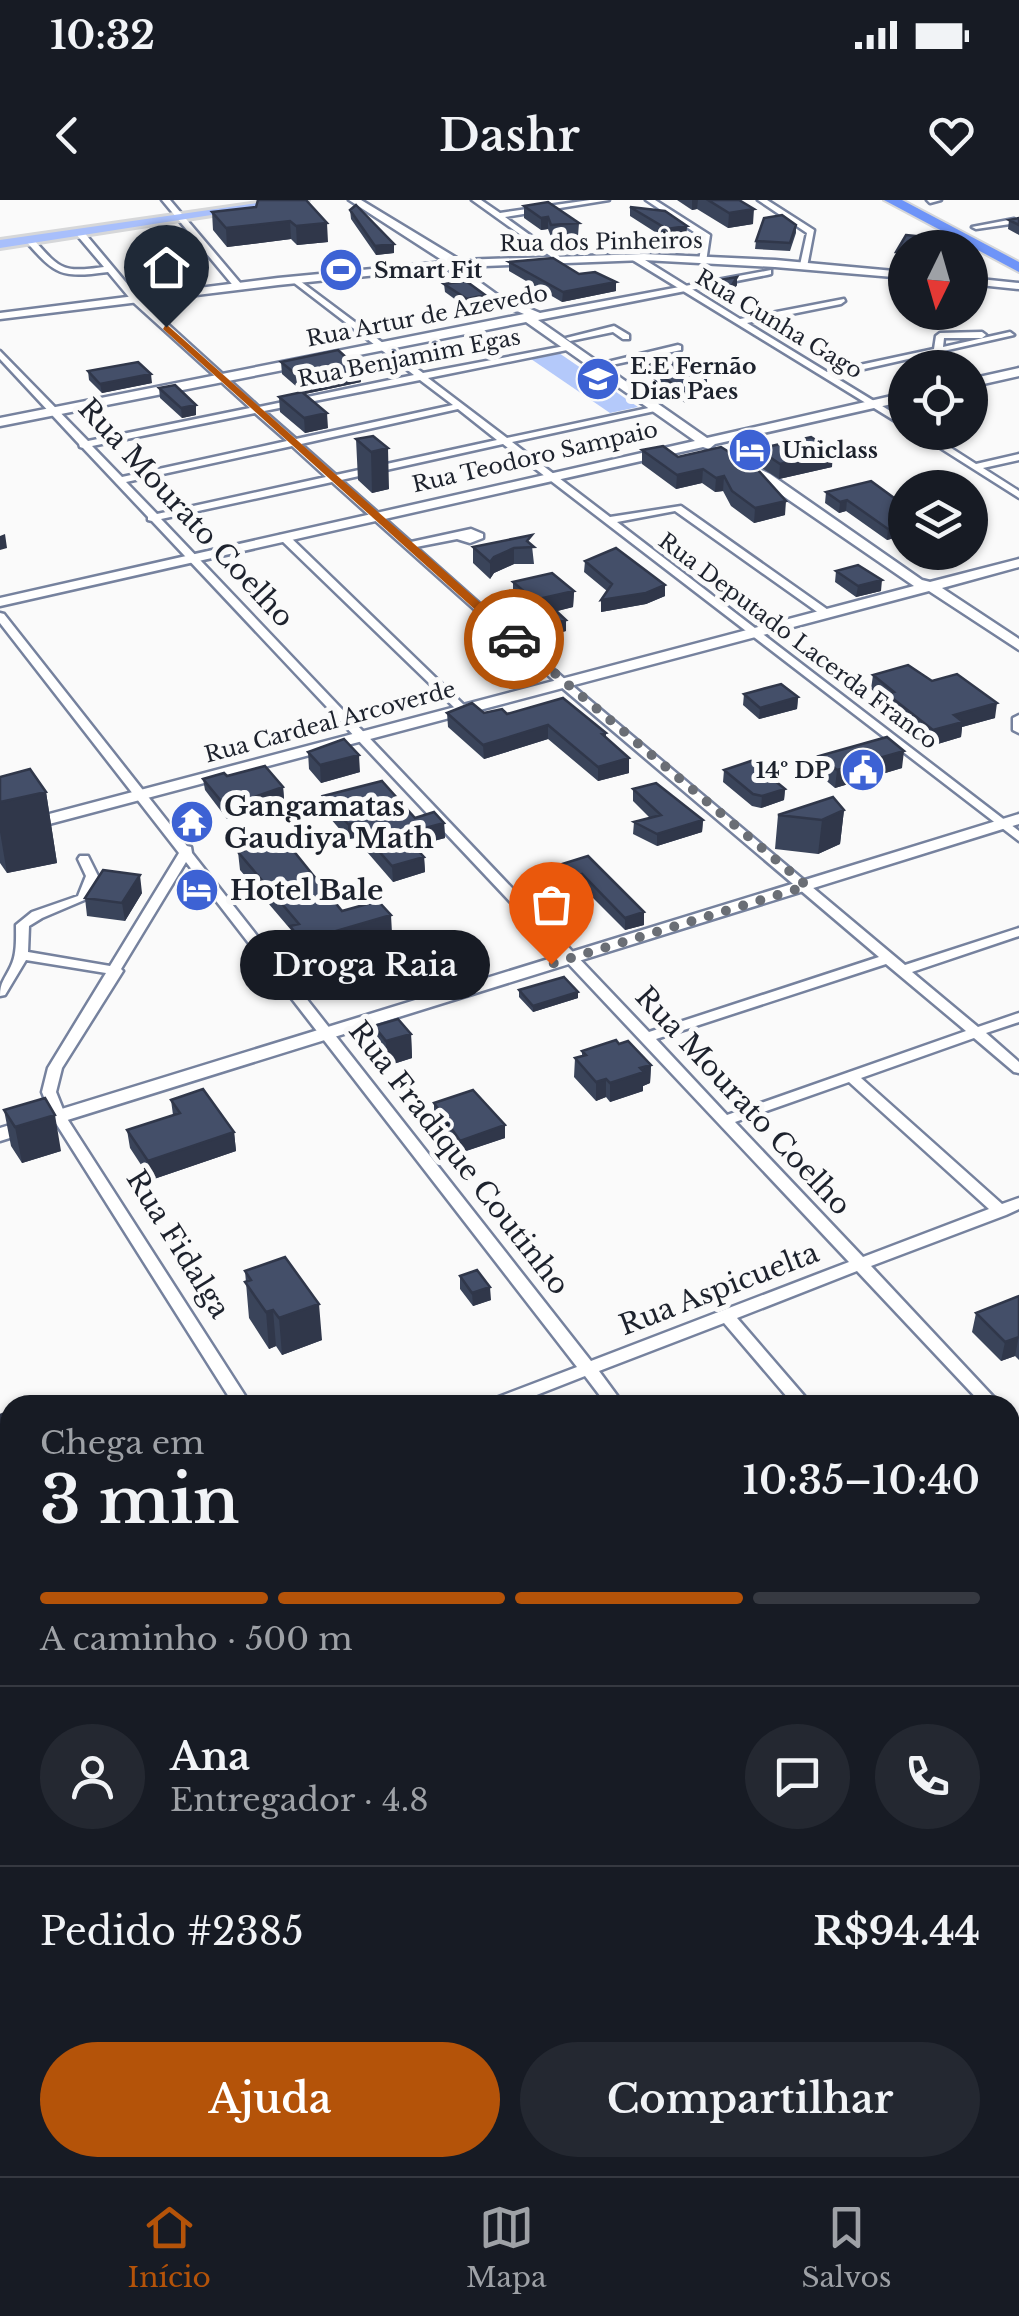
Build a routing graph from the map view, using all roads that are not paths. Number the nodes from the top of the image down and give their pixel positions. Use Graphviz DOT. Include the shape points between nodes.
graph roads {
  1 [pos="242,200"];
  2 [pos="302,200"];
  3 [pos="354,200"];
  4 [pos="371,200"];
  5 [pos="476,200"];
  6 [pos="605,200"];
  7 [pos="650,200"];
  8 [pos="762,200"];
  9 [pos="892,200"];
  10 [pos="932,200"];
  11 [pos="174,209"];
  12 [pos="383,215"];
  13 [pos="498,216"];
  14 [pos="1014,221"];
  15 [pos="930,222"];
  16 [pos="970,224"];
  17 [pos="78,232"];
  18 [pos="0,235"];
  19 [pos="29,240"];
  20 [pos="0,244"];
  21 [pos="634,257"];
  22 [pos="556,258"];
  23 [pos="703,260"];
  24 [pos="456,264"];
  25 [pos="804,265"];
  26 [pos="757,268"];
  27 [pos="110,269"];
  28 [pos="888,273"];
  29 [pos="1017,273"];
  30 [pos="988,278"];
  31 [pos="296,280"];
  32 [pos="239,287"];
  33 [pos="681,288"];
  34 [pos="136,300"];
  35 [pos="841,301"];
  36 [pos="530,315"];
  37 [pos="0,316"];
  38 [pos="604,321"];
  39 [pos="738,322"];
  40 [pos="614,328"];
  41 [pos="1015,335"];
  42 [pos="626,337"];
  43 [pos="568,342"];
  44 [pos="383,345"];
  45 [pos="678,348"];
  46 [pos="0,354"];
  47 [pos="607,363"];
  48 [pos="1019,372"];
  49 [pos="825,375"];
  50 [pos="422,376"];
  51 [pos="221,378"];
  52 [pos="988,378"];
  53 [pos="888,401"];
  54 [pos="873,404"];
  55 [pos="461,406"];
  56 [pos="655,408"];
  57 [pos="256,409"];
  58 [pos="51,411"];
  59 [pos="888,413"];
  60 [pos="0,422"];
  61 [pos="711,440"];
  62 [pos="506,441"];
  63 [pos="296,443"];
  64 [pos="83,445"];
  65 [pos="948,450"];
  66 [pos="1019,456"];
  67 [pos="976,467"];
  68 [pos="552,476"];
  69 [pos="335,478"];
  70 [pos="118,481"];
  71 [pos="1019,494"];
  72 [pos="378,516"];
  73 [pos="152,518"];
  74 [pos="607,521"];
  75 [pos="460,535"];
  76 [pos="284,538"];
  77 [pos="410,545"];
  78 [pos="191,558"];
  79 [pos="1019,563"];
  80 [pos="922,587"];
  81 [pos="0,602"];
  82 [pos="827,614"];
  83 [pos="0,616"];
  84 [pos="756,633"];
  85 [pos="1019,646"];
  86 [pos="1019,662"];
  87 [pos="564,684"];
  88 [pos="463,710"];
  89 [pos="1019,718"];
  90 [pos="1019,730"];
  91 [pos="359,736"];
  92 [pos="141,795"];
  93 [pos="1011,821"];
  94 [pos="0,832"];
  95 [pos="1019,837"];
  96 [pos="186,850"];
  97 [pos="84,858"];
  98 [pos="807,886"];
  99 [pos="1019,932"];
  100 [pos="21,955"];
  101 [pos="570,958"];
  102 [pos="890,958"];
  103 [pos="116,970"];
  104 [pos="904,970"];
  105 [pos="0,992"];
  106 [pos="1019,1017"];
  107 [pos="976,1032"];
  108 [pos="328,1033"];
  109 [pos="646,1038"];
  110 [pos="1019,1069"];
  111 [pos="851,1076"];
  112 [pos="59,1116"];
  113 [pos="724,1121"];
  114 [pos="0,1135"];
  115 [pos="1019,1203"];
  116 [pos="1001,1211"];
  117 [pos="860,1264"];
  118 [pos="726,1316"];
  119 [pos="588,1369"];
  120 [pos="237,1395"];
  121 [pos="520,1395"];
  122 [pos="608,1395"];
  123 [pos="795,1395"];
  124 [pos="984,1395"];
  1 -- 11 [label="main road"];
  2 -- 11 [label="main road"];
  3 -- 12 [label="main road"];
  4 -- 12 [label="main road"];
  5 -- 13 [label="street"];
  6 -- 13 [label="street"];
  7 -- 23 [label="street" via="707,237"];
  8 -- 25 [label="street" via="811,232"];
  9 -- 10 [label="highway"];
  9 -- 15 [label="highway"];
  10 -- 16 [label="highway"];
  11 -- 17 [label="main road"];
  11 -- 18 [label="main road"];
  11 -- 32 [label="street"];
  12 -- 24 [label="main road"];
  13 -- 22 [label="street"];
  14 -- 16 [label="street"];
  15 -- 16 [label="highway" via="940,216"];
  15 -- 29 [label="highway"];
  16 -- 29 [label="highway"];
  17 -- 19 [label="main road"];
  17 -- 27 [label="street"];
  19 -- 20 [label="main road"];
  19 -- 27 [label="street" via="62,273"];
  21 -- 22 [label="main road, Rua dos Pinheiros"];
  21 -- 23 [label="main road, Rua dos Pinheiros"];
  21 -- 33 [label="street, Rua Cunha Gago"];
  22 -- 24 [label="main road, Rua dos Pinheiros"];
  23 -- 26 [label="main road, Rua dos Pinheiros"];
  24 -- 31 [label="main road, Rua dos Pinheiros"];
  24 -- 36 [label="main road" via="490,294"];
  25 -- 26 [label="main road, Rua Artur de Azevedo"];
  25 -- 28 [label="main road"];
  26 -- 33 [label="main road, Rua Artur de Azevedo"];
  27 -- 34 [label="street"];
  29 -- 30 [label="main road"];
  31 -- 32 [label="main road, Rua dos Pinheiros"];
  31 -- 44 [label="street, Rua Deputado Lacerda Franco"];
  32 -- 34 [label="main road, Rua dos Pinheiros"];
  33 -- 36 [label="main road, Rua Artur de Azevedo"];
  33 -- 39 [label="street, Rua Cunha Gago"];
  34 -- 37 [label="main road, Rua dos Pinheiros"];
  34 -- 51 [label="street"];
  35 -- 39 [label="street"];
  36 -- 43 [label="main road"];
  36 -- 44 [label="main road, Rua Artur de Azevedo"];
  38 -- 40 [label="street"];
  39 -- 49 [label="street, Rua Cunha Gago"];
  40 -- 42 [label="street"];
  40 -- 43 [label="street, Rua Benjamim Egas"];
  41 -- 49 [label="street"];
  43 -- 47 [label="main road"];
  43 -- 50 [label="street, Rua Benjamim Egas"];
  43 -- 56 [label="main road"];
  44 -- 50 [label="street, Rua Deputado Lacerda Franco"];
  44 -- 51 [label="main road, Rua Artur de Azevedo"];
  45 -- 47 [label="street"];
  46 -- 58 [label="street, Rua Mourato Coelho"];
  47 -- 61 [label="main road"];
  48 -- 52 [label="main road"];
  49 -- 54 [label="street, Rua Cunha Gago"];
  50 -- 55 [label="street, Rua Deputado Lacerda Franco"];
  50 -- 57 [label="street, Rua Benjamim Egas"];
  51 -- 57 [label="street"];
  51 -- 58 [label="main road, Rua Artur de Azevedo"];
  53 -- 54 [label="main road, Rua Teodoro Sampaio"];
  54 -- 59 [label="street, Rua Cunha Gago"];
  54 -- 61 [label="main road, Rua Teodoro Sampaio"];
  55 -- 62 [label="street, Rua Deputado Lacerda Franco"];
  55 -- 63 [label="street"];
  56 -- 61 [label="main road"];
  56 -- 62 [label="street"];
  57 -- 63 [label="street"];
  57 -- 64 [label="street, Rua Benjamim Egas"];
  58 -- 60 [label="main road, Rua Artur de Azevedo"];
  58 -- 64 [label="street, Rua Mourato Coelho"];
  61 -- 68 [label="main road, Rua Teodoro Sampaio"];
  61 -- 80 [label="main road"];
  62 -- 68 [label="street, Rua Deputado Lacerda Franco"];
  62 -- 69 [label="street"];
  63 -- 69 [label="street"];
  63 -- 70 [label="street"];
  64 -- 70 [label="street, Rua Mourato Coelho"];
  65 -- 67 [label="street"];
  66 -- 67 [label="street"];
  67 -- 71 [label="street"];
  68 -- 72 [label="main road, Rua Teodoro Sampaio"];
  68 -- 74 [label="street, Rua Deputado Lacerda Franco"];
  69 -- 72 [label="street"];
  69 -- 73 [label="street"];
  70 -- 73 [label="street, Rua Mourato Coelho"];
  72 -- 76 [label="main road, Rua Teodoro Sampaio"];
  72 -- 77 [label="street"];
  73 -- 78 [label="street, Rua Mourato Coelho"];
  74 -- 82 [label="street" via="677,508"];
  74 -- 84 [label="street, Rua Deputado Lacerda Franco"];
  75 -- 77 [label="street"];
  76 -- 78 [label="main road, Rua Teodoro Sampaio"];
  76 -- 88 [label="street"];
  77 -- 87 [label="street"];
  78 -- 81 [label="main road, Rua Teodoro Sampaio"];
  78 -- 91 [label="street, Rua Mourato Coelho"];
  79 -- 80 [label="main road, Rua Cardeal Arcoverde"];
  80 -- 82 [label="main road, Rua Cardeal Arcoverde"];
  80 -- 85 [label="main road"];
  80 -- 86 [label="main road"];
  82 -- 84 [label="main road, Rua Cardeal Arcoverde"];
  83 -- 92 [label="street, Rua Fradique Coutinho"];
  84 -- 87 [label="main road, Rua Cardeal Arcoverde"];
  84 -- 93 [label="street, Rua Deputado Lacerda Franco"];
  87 -- 88 [label="main road, Rua Cardeal Arcoverde"];
  87 -- 98 [label="street"];
  88 -- 91 [label="main road, Rua Cardeal Arcoverde"];
  89 -- 90 [label="street"];
  91 -- 92 [label="main road, Rua Cardeal Arcoverde"];
  91 -- 101 [label="street, Rua Mourato Coelho"];
  92 -- 94 [label="main road, Rua Cardeal Arcoverde"];
  92 -- 96 [label="street, Rua Fradique Coutinho"];
  93 -- 95 [label="street, Rua Deputado Lacerda Franco"];
  93 -- 98 [label="main road"];
  96 -- 103 [label="street"];
  96 -- 108 [label="street, Rua Fradique Coutinho"];
  97 -- 100 [label="street" via="92,876 84,898 24,925"];
  98 -- 101 [label="main road"];
  98 -- 102 [label="street"];
  99 -- 104 [label="street"];
  100 -- 103 [label="street"];
  100 -- 105 [label="street"];
  101 -- 108 [label="main road"];
  101 -- 109 [label="street, Rua Mourato Coelho"];
  102 -- 104 [label="street"];
  102 -- 109 [label="street"];
  103 -- 112 [label="street" via="50,1081"];
  104 -- 107 [label="street"];
  106 -- 107 [label="street"];
  107 -- 110 [label="street"];
  107 -- 111 [label="street"];
  108 -- 112 [label="main road"];
  108 -- 119 [label="street, Rua Fradique Coutinho"];
  109 -- 113 [label="street, Rua Mourato Coelho"];
  111 -- 113 [label="street"];
  111 -- 116 [label="street"];
  112 -- 114 [label="main road"];
  112 -- 120 [label="street, Rua Fidalga"];
  113 -- 117 [label="street, Rua Mourato Coelho"];
  115 -- 116 [label="street, Rua Aspicuelta"];
  116 -- 117 [label="street, Rua Aspicuelta"];
  117 -- 118 [label="street, Rua Aspicuelta"];
  117 -- 124 [label="street, Rua Mourato Coelho"];
  118 -- 119 [label="street, Rua Aspicuelta"];
  118 -- 123 [label="street"];
  119 -- 121 [label="street, Rua Aspicuelta"];
  119 -- 122 [label="street, Rua Fradique Coutinho"];
}
